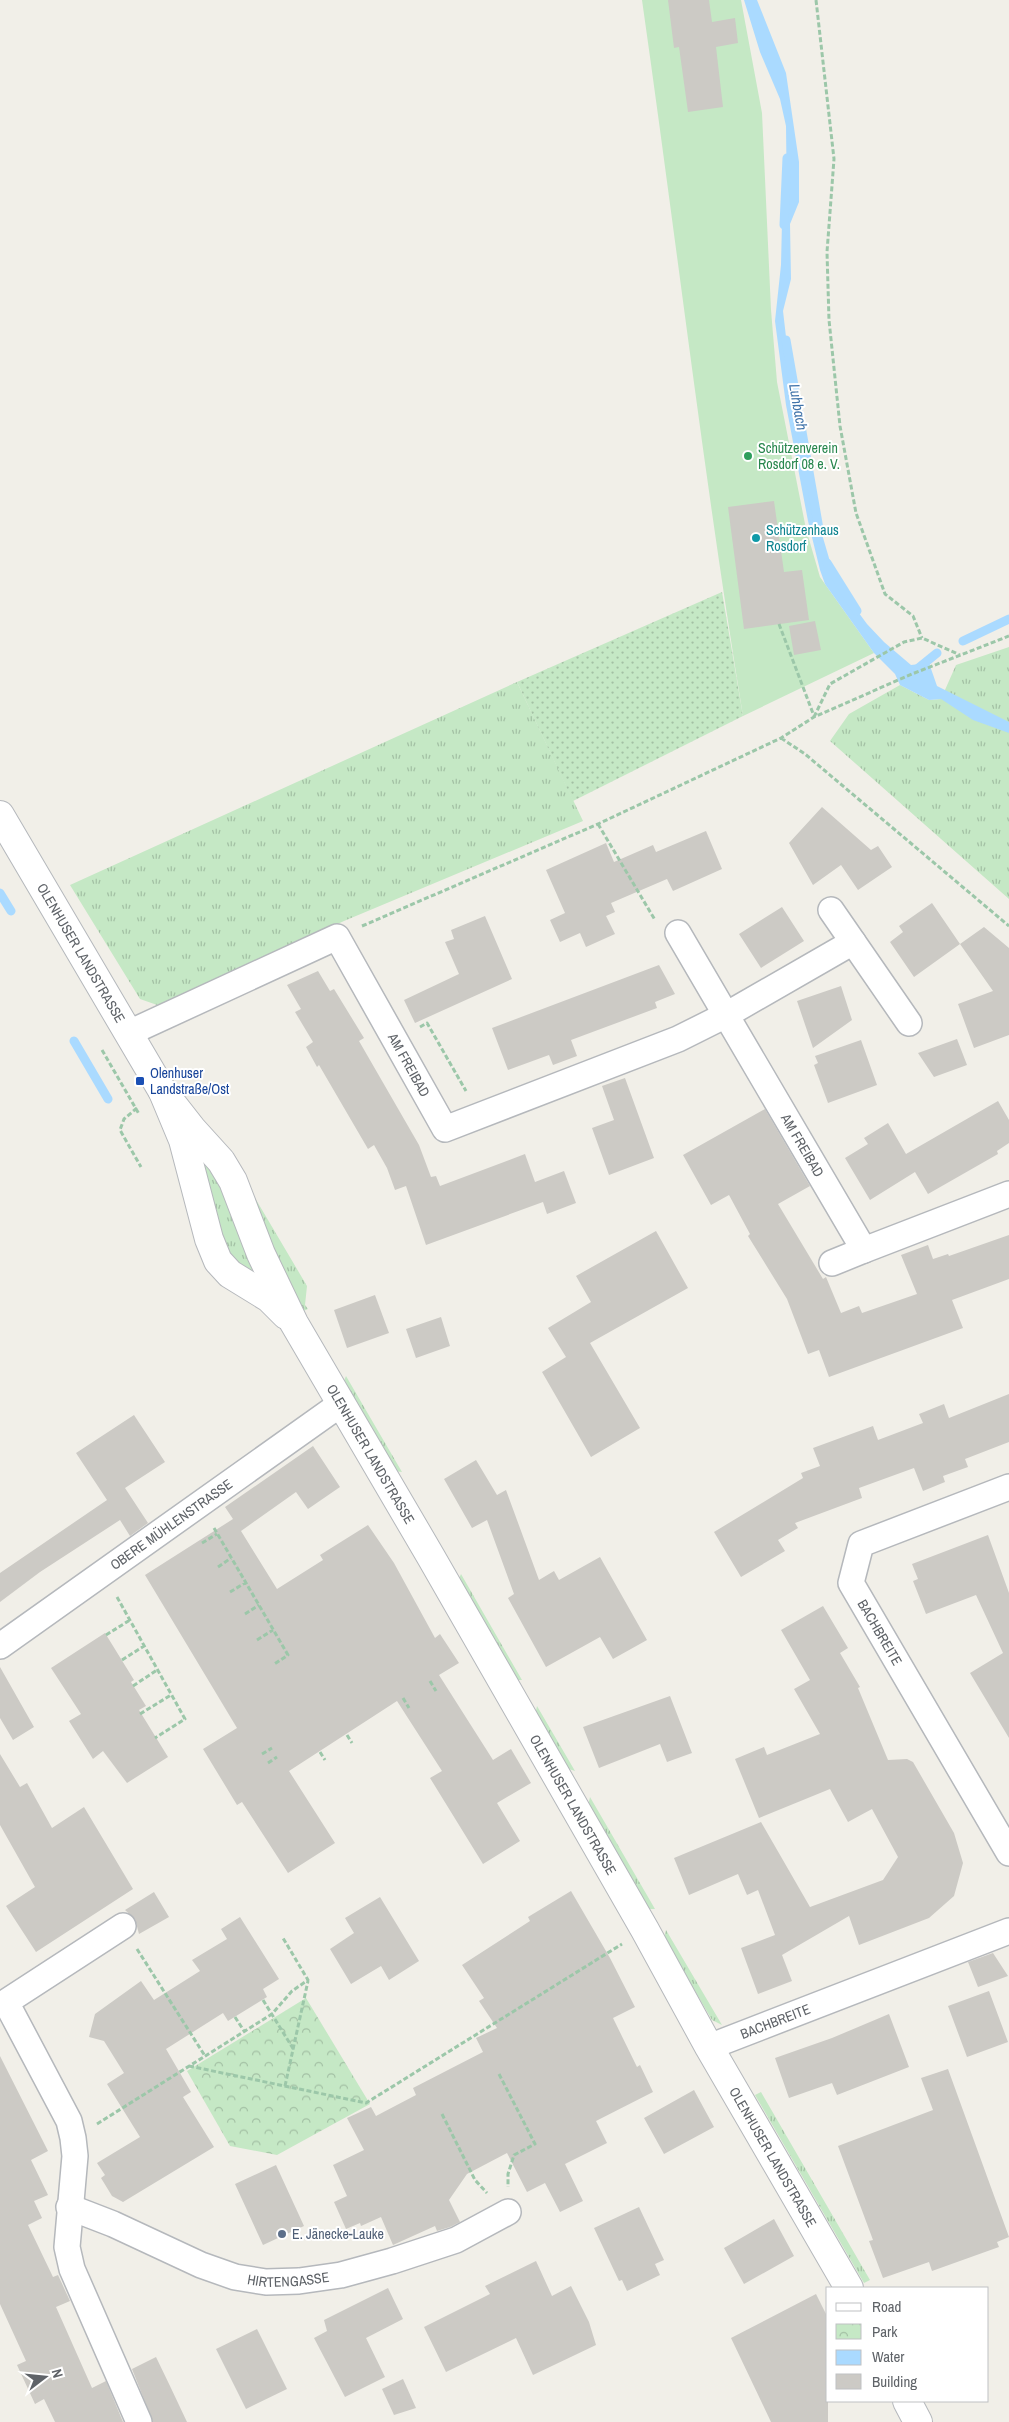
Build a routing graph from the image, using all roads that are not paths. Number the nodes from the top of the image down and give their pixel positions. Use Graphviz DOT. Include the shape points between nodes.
graph roads {
  1 [pos="0,815"];
  2 [pos="831,910"];
  3 [pos="678,933"];
  4 [pos="853,942"];
  5 [pos="726,1015"];
  6 [pos="909,1023"];
  7 [pos="128,1033"];
  8 [pos="163,1092"];
  9 [pos="1009,1194"];
  10 [pos="864,1250"];
  11 [pos="832,1263"];
  12 [pos="294,1323"];
  13 [pos="342,1403"];
  14 [pos="1009,1487"];
  15 [pos="0,1646"];
  16 [pos="1009,1853"];
  17 [pos="123,1926"];
  18 [pos="1009,1931"];
  19 [pos="3,1996"];
  20 [pos="709,2047"];
  21 [pos="69,2207"];
  22 [pos="508,2212"];
  23 [pos="849,2287"];
  24 [pos="908,2402"];
  25 [pos="139,2422"];
  26 [pos="918,2422"];
  1 -- 7 [label="street, OLENHUSER LANDSTRASSE"];
  2 -- 4 [label="street"];
  3 -- 5 [label="street, AM FREIBAD"];
  4 -- 5 [label="street, AM FREIBAD"];
  4 -- 6 [label="street"];
  5 -- 7 [label="street, AM FREIBAD" via="678,1039 444,1129 337,937"];
  5 -- 10 [label="street, AM FREIBAD"];
  7 -- 8 [label="street, OLENHUSER LANDSTRASSE"];
  8 -- 12 [label="street, OLENHUSER LANDSTRASSE" via="221,1161 233,1181 261,1254"];
  8 -- 12 [label="street, OLENHUSER LANDSTRASSE" via="185,1147 206,1231 218,1261 230,1274 269,1298"];
  9 -- 10 [label="street"];
  10 -- 11 [label="street"];
  12 -- 13 [label="street, OLENHUSER LANDSTRASSE"];
  13 -- 15 [label="street, OBERE MÜHLENSTRASSE"];
  13 -- 20 [label="street, OLENHUSER LANDSTRASSE"];
  14 -- 16 [label="street, BACHBREITE" via="861,1544 851,1583"];
  17 -- 19 [label="street"];
  18 -- 20 [label="street, BACHBREITE"];
  19 -- 21 [label="street" via="69,2121 75,2156"];
  20 -- 23 [label="street, OLENHUSER LANDSTRASSE"];
  21 -- 22 [label="street, HIRTENGASSE" via="201,2265 235,2277 266,2282 298,2281 392,2262 456,2240"];
  21 -- 25 [label="street" via="67,2247 72,2269"];
  24 -- 26 [label="street"];
}
